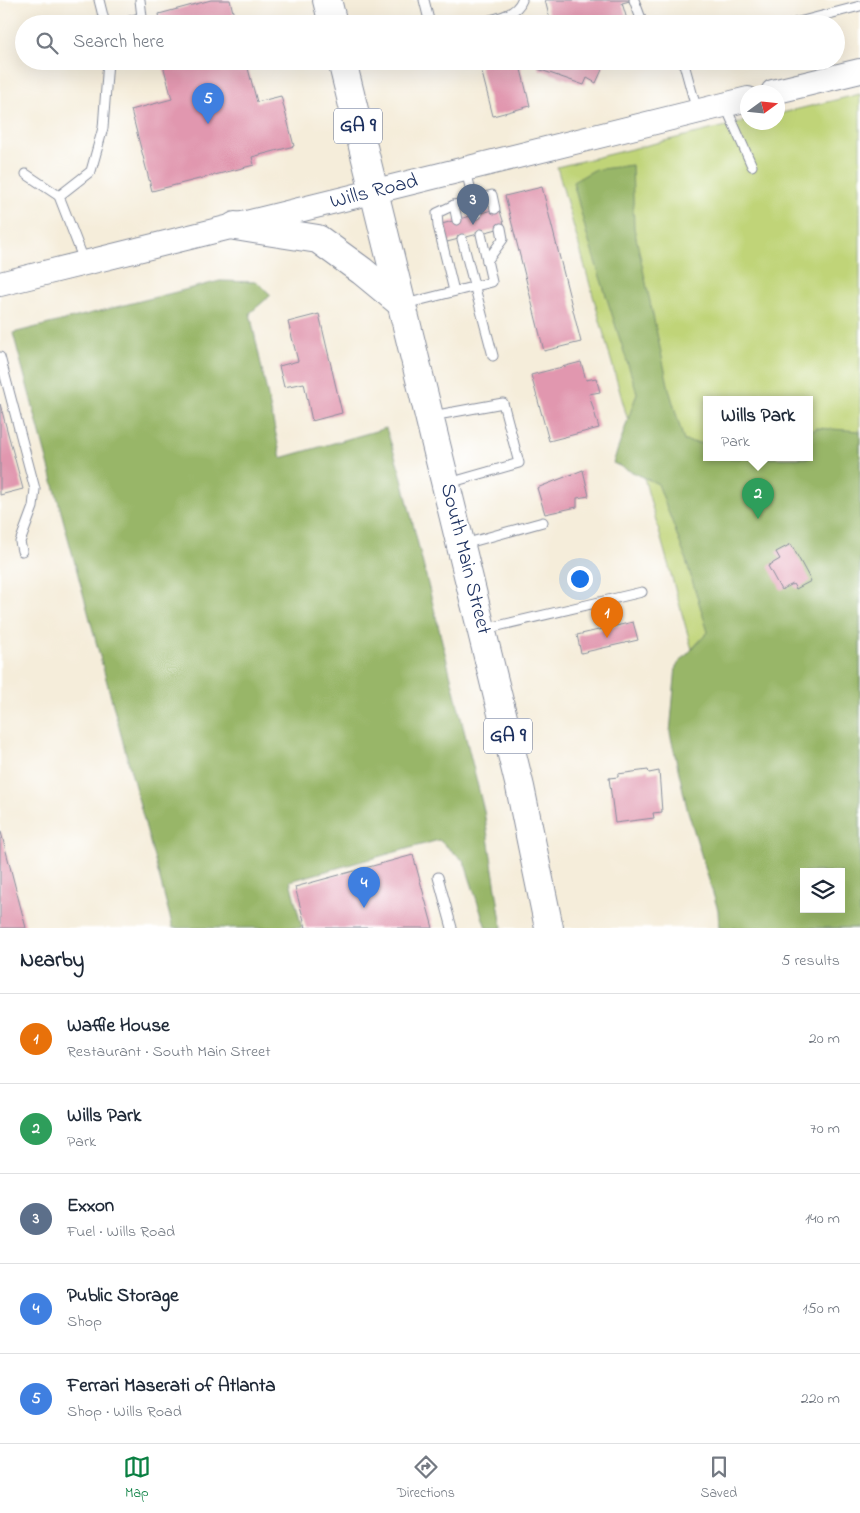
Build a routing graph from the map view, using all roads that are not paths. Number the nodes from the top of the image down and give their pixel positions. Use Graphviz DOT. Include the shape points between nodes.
graph roads {
  1 [pos="99,0"];
  2 [pos="140,0"];
  3 [pos="327,0"];
  4 [pos="424,0"];
  5 [pos="522,0"];
  6 [pos="634,0"];
  7 [pos="860,6"];
  8 [pos="103,15"];
  9 [pos="142,15"];
  10 [pos="331,15"];
  11 [pos="428,15"];
  12 [pos="507,15"];
  13 [pos="640,15"];
  14 [pos="826,15"];
  15 [pos="107,70"];
  16 [pos="344,70"];
  17 [pos="685,70"];
  18 [pos="860,71"];
  19 [pos="785,89"];
  20 [pos="736,102"];
  21 [pos="697,112"];
  22 [pos="752,166"];
  23 [pos="466,169"];
  24 [pos="26,174"];
  25 [pos="374,191"];
  26 [pos="58,196"];
  27 [pos="473,200"];
  28 [pos="454,205"];
  29 [pos="496,209"];
  30 [pos="476,214"];
  31 [pos="457,220"];
  32 [pos="235,226"];
  33 [pos="501,228"];
  34 [pos="481,234"];
  35 [pos="462,239"];
  36 [pos="487,261"];
  37 [pos="85,263"];
  38 [pos="0,284"];
  39 [pos="473,286"];
  40 [pos="454,291"];
  41 [pos="402,304"];
  42 [pos="493,356"];
  43 [pos="0,359"];
  44 [pos="430,416"];
  45 [pos="447,483"];
  46 [pos="543,522"];
  47 [pos="462,545"];
  48 [pos="22,551"];
  49 [pos="642,592"];
  50 [pos="483,630"];
  51 [pos="438,877"];
  52 [pos="452,928"];
  53 [pos="549,928"];
  1 -- 8 [label="lane"];
  2 -- 9 [label="lane"];
  3 -- 10 [label="highway"];
  4 -- 11 [label="lane"];
  5 -- 12 [label="lane"];
  6 -- 13 [label="lane"];
  7 -- 14 [label="lane"];
  15 -- 26 [label="lane" via="103,128 92,171"];
  16 -- 25 [label="highway, GA 9"];
  17 -- 21 [label="lane"];
  18 -- 19 [label="street"];
  20 -- 21 [label="street, Wills Road"];
  20 -- 22 [label="lane"];
  21 -- 23 [label="street, Wills Road"];
  23 -- 25 [label="street, Wills Road"];
  23 -- 27 [label="lane"];
  24 -- 26 [label="lane"];
  25 -- 32 [label="street, Wills Road"];
  25 -- 41 [label="highway, South Main Street / GA 9"];
  26 -- 37 [label="lane"];
  27 -- 28 [label="lane"];
  27 -- 29 [label="lane" via="492,195"];
  27 -- 30 [label="lane"];
  28 -- 31 [label="lane"];
  28 -- 40 [label="lane" via="437,213"];
  32 -- 37 [label="street, Wills Road"];
  32 -- 41 [label="highway" via="318,239"];
  33 -- 36 [label="lane" via="503,239"];
  34 -- 36 [label="lane"];
  35 -- 39 [label="lane"];
  36 -- 39 [label="lane" via="492,282"];
  37 -- 38 [label="street, Wills Road"];
  39 -- 40 [label="lane"];
  39 -- 42 [label="lane"];
  40 -- 41 [label="lane"];
  41 -- 44 [label="highway, South Main Street / GA 9"];
  43 -- 48 [label="lane" via="35,489 33,507 20,542"];
  44 -- 45 [label="highway, South Main Street / GA 9"];
  44 -- 45 [label="lane" via="503,403 519,463"];
  45 -- 47 [label="highway, South Main Street / GA 9"];
  46 -- 47 [label="lane"];
  47 -- 50 [label="highway, South Main Street / GA 9"];
  49 -- 50 [label="lane"];
  50 -- 53 [label="highway, South Main Street / GA 9"];
  51 -- 52 [label="lane"];
}
